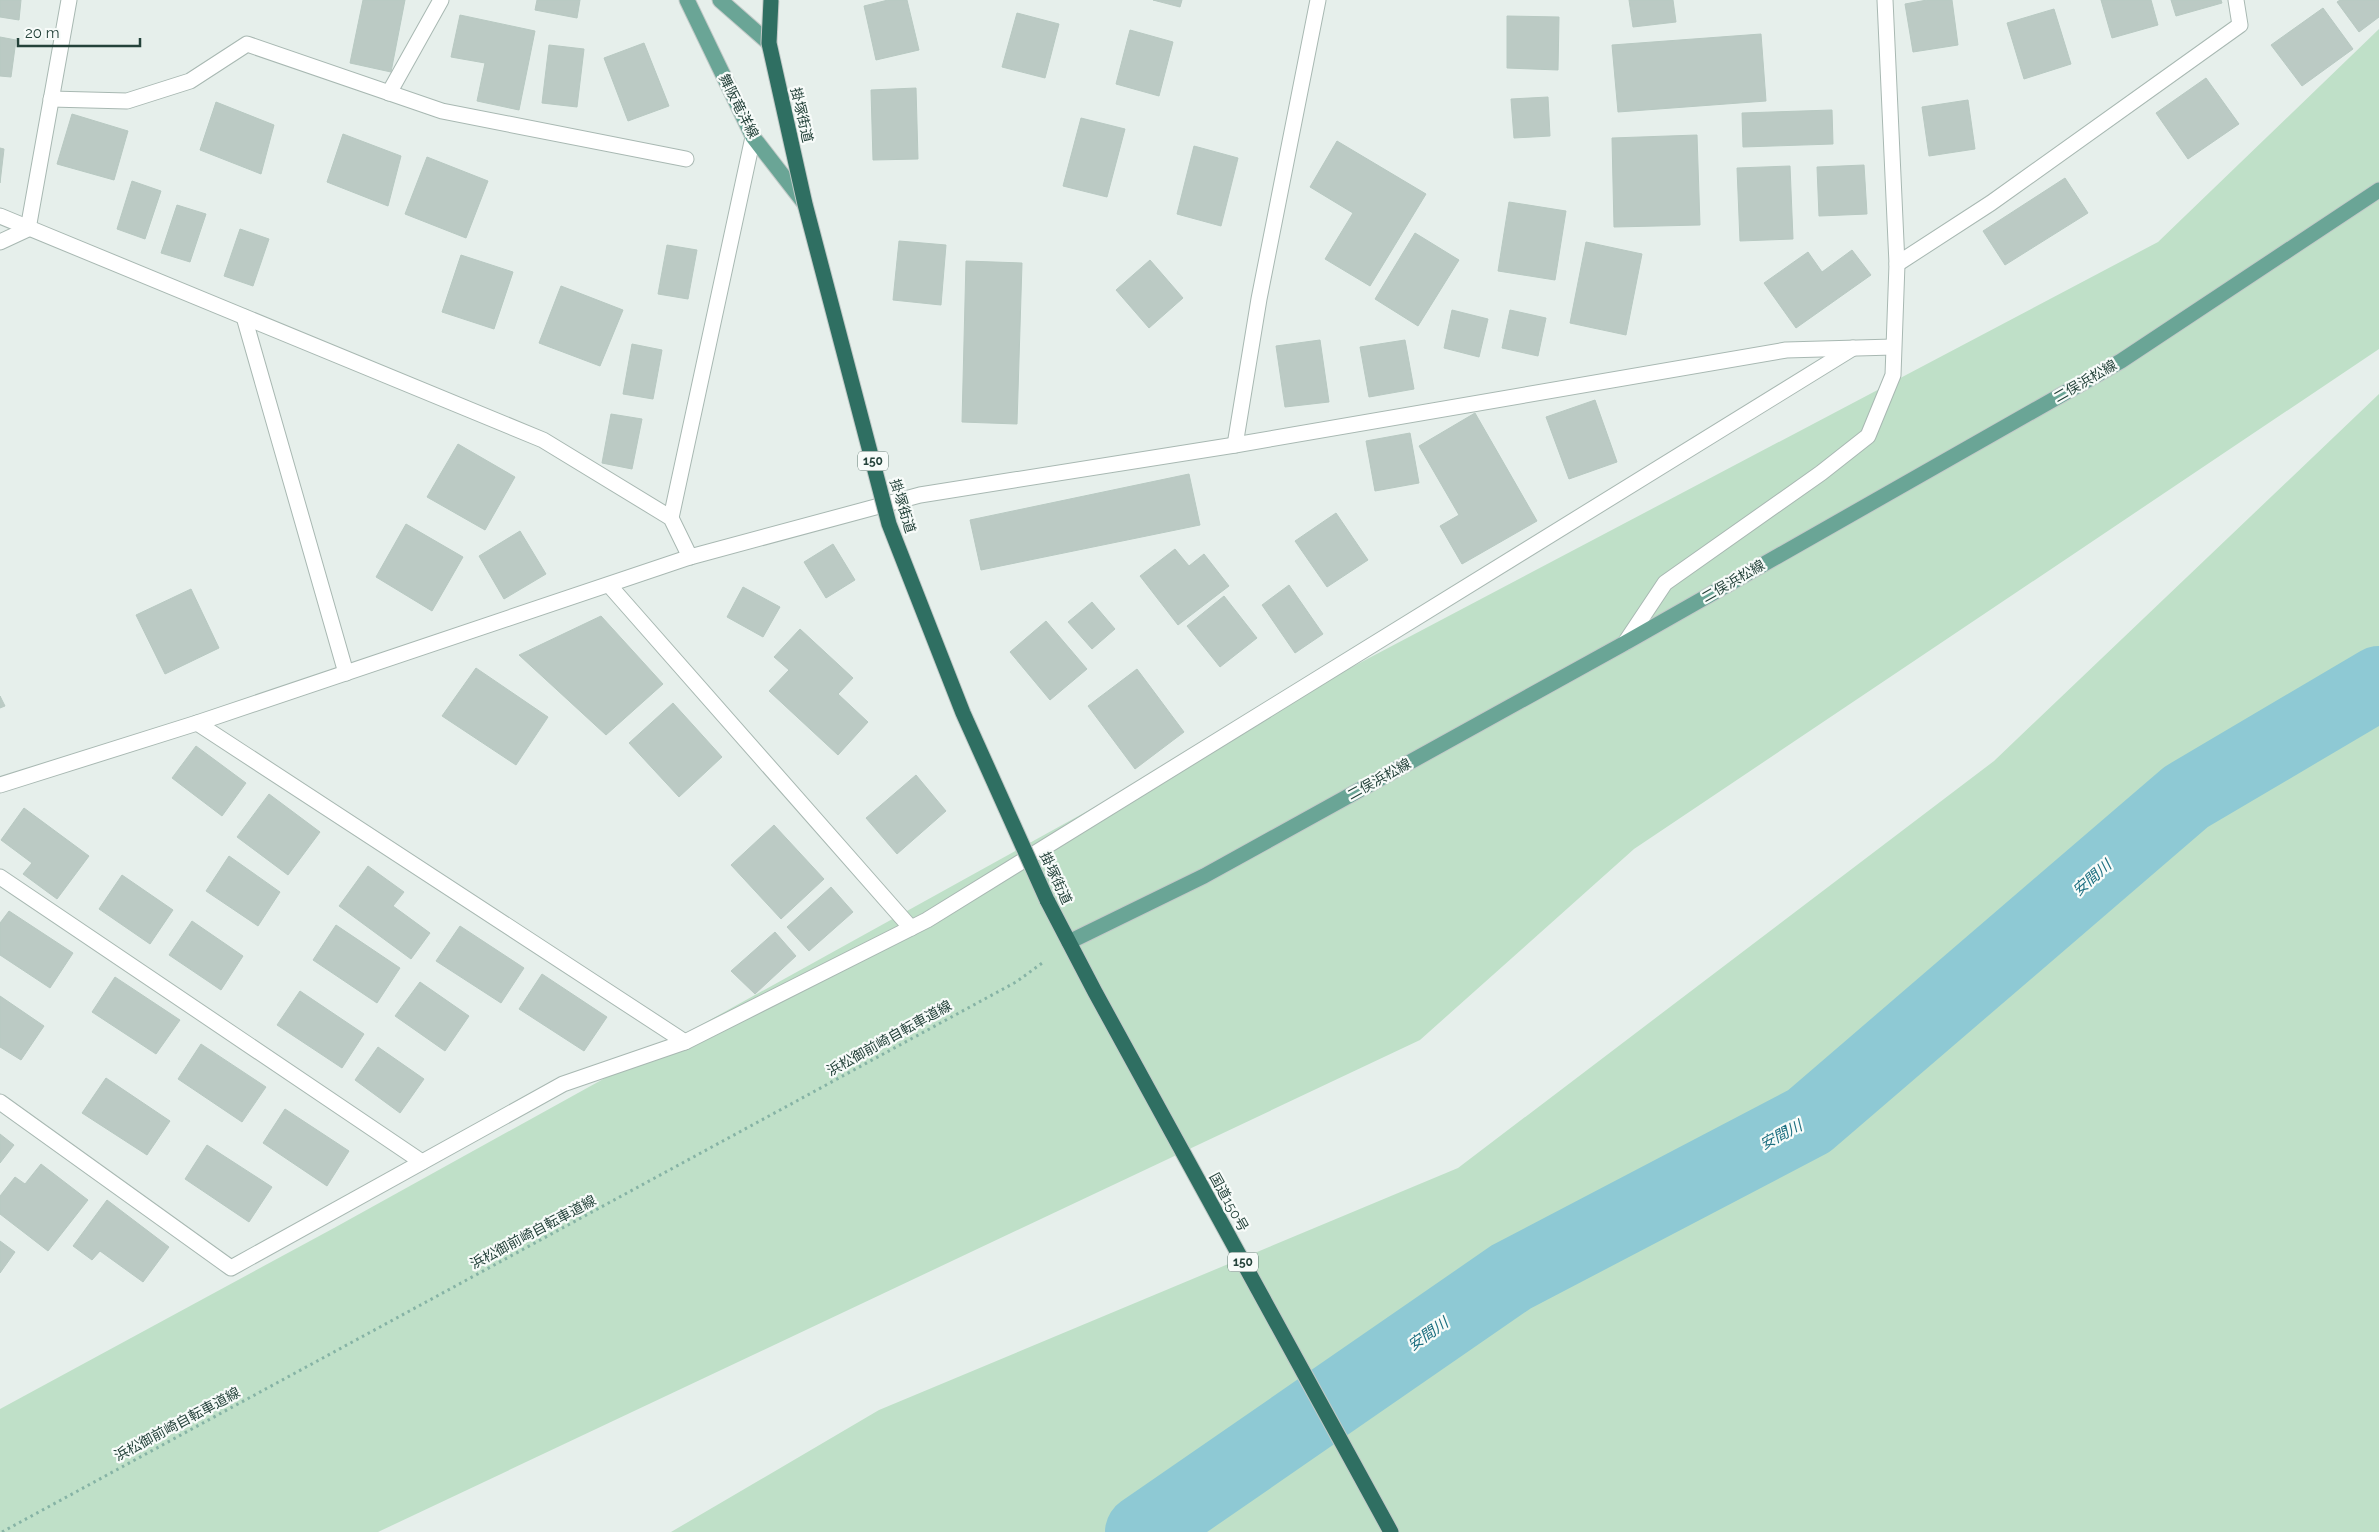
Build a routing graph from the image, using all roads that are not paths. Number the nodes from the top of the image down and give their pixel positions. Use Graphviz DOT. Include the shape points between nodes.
graph roads {
  1 [pos="69,0"];
  2 [pos="441,0"];
  3 [pos="687,0"];
  4 [pos="720,0"];
  5 [pos="771,0"];
  6 [pos="1318,0"];
  7 [pos="1885,0"];
  8 [pos="2236,0"];
  9 [pos="769,43"];
  10 [pos="388,93"];
  11 [pos="51,99"];
  12 [pos="753,137"];
  13 [pos="686,159"];
  14 [pos="2379,190"];
  15 [pos="805,204"];
  16 [pos="0,216"];
  17 [pos="28,229"];
  18 [pos="0,242"];
  19 [pos="1897,264"];
  20 [pos="244,317"];
  21 [pos="1893,347"];
  22 [pos="1853,348"];
  23 [pos="1235,446"];
  24 [pos="671,518"];
  25 [pos="690,557"];
  26 [pos="609,585"];
  27 [pos="1624,642"];
  28 [pos="346,673"];
  29 [pos="197,723"];
  30 [pos="0,784"];
  31 [pos="0,877"];
  32 [pos="911,928"];
  33 [pos="1069,942"];
  34 [pos="1095,992"];
  35 [pos="685,1042"];
  36 [pos="0,1102"];
  37 [pos="422,1162"];
  38 [pos="1392,1532"];
  1 -- 11 [label="street"];
  2 -- 10 [label="street"];
  3 -- 12 [label="main road, 舞阪竜洋線"];
  4 -- 9 [label="main road"];
  5 -- 9 [label="highway, 掛塚街道 / 150, bridge"];
  6 -- 23 [label="street" via="1258,299"];
  7 -- 19 [label="street"];
  8 -- 19 [label="street" via="2240,25 1991,203"];
  9 -- 15 [label="highway, 掛塚街道 / 150, bridge"];
  10 -- 11 [label="street" via="247,44 190,81 127,101"];
  10 -- 13 [label="street" via="442,112"];
  11 -- 17 [label="street"];
  12 -- 15 [label="main road, 舞阪竜洋線"];
  12 -- 24 [label="street"];
  14 -- 27 [label="main road, 二俣浜松線" via="2121,361"];
  15 -- 33 [label="highway, 掛塚街道 / 150, bridge" via="889,524 963,713"];
  16 -- 17 [label="street"];
  17 -- 18 [label="street"];
  17 -- 20 [label="street"];
  19 -- 21 [label="street"];
  20 -- 24 [label="street" via="543,440"];
  20 -- 28 [label="street"];
  21 -- 22 [label="street"];
  21 -- 27 [label="street" via="1892,375 1868,436 1666,583"];
  22 -- 23 [label="street" via="1786,350"];
  22 -- 32 [label="street" via="1122,802"];
  23 -- 25 [label="street" via="920,494"];
  24 -- 25 [label="street"];
  25 -- 26 [label="street"];
  26 -- 28 [label="street"];
  26 -- 32 [label="street"];
  27 -- 33 [label="main road, 二俣浜松線" via="1204,876"];
  28 -- 29 [label="street"];
  29 -- 30 [label="street"];
  29 -- 35 [label="street"];
  31 -- 37 [label="street"];
  32 -- 35 [label="street"];
  33 -- 34 [label="highway, 掛塚街道 / 150"];
  34 -- 38 [label="highway, 国道150号 / 150"];
  35 -- 37 [label="street" via="562,1084"];
  36 -- 37 [label="street" via="231,1268"];
}
